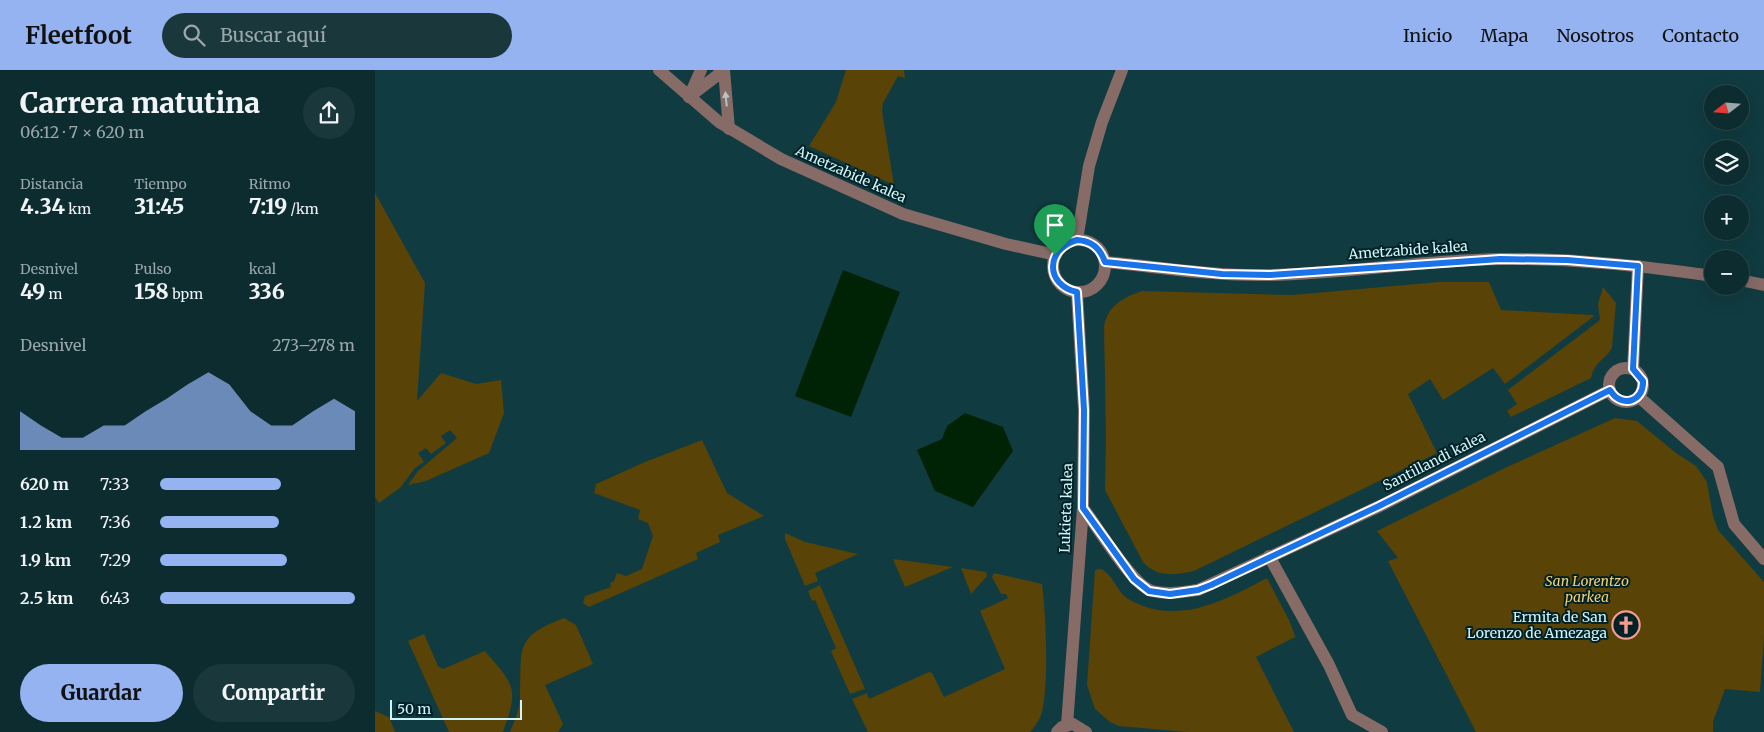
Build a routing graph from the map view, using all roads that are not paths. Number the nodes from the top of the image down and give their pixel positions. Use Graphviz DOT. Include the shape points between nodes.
graph roads {
  1 [pos="659,70"];
  2 [pos="701,70"];
  3 [pos="723,70"];
  4 [pos="1122,70"];
  5 [pos="689,97"];
  6 [pos="729,128"];
  7 [pos="1077,240"];
  8 [pos="1055,255"];
  9 [pos="1105,262"];
  10 [pos="1638,266"];
  11 [pos="1704,275"];
  12 [pos="1749,282"];
  13 [pos="1764,285"];
  14 [pos="1077,292"];
  15 [pos="1633,369"];
  16 [pos="1610,390"];
  17 [pos="1639,397"];
  18 [pos="1083,508"];
  19 [pos="1269,556"];
  20 [pos="1764,559"];
  21 [pos="1062,728"];
  22 [pos="1086,732"];
  23 [pos="1382,732"];
  1 -- 5 [label="street, Ametzabide kalea"];
  2 -- 5 [label="street"];
  3 -- 5 [label="street"];
  6 -- 3 [label="street, one-way"];
  4 -- 7 [label="street" via="1089,166"];
  5 -- 6 [label="street, Ametzabide kalea"];
  6 -- 8 [label="street, Ametzabide kalea" via="781,159 903,214"];
  7 -- 8 [label="street" via="1068,242"];
  7 -- 9 [label="street" via="1085,240 1098,248"];
  8 -- 14 [label="street" via="1057,280 1062,286"];
  9 -- 10 [label="street, Ametzabide kalea" via="1222,274 1269,275 1500,259"];
  9 -- 14 [label="street" via="1106,270 1099,284 1085,292"];
  10 -- 11 [label="street, Ametzabide kalea"];
  10 -- 15 [label="street"];
  12 -- 13 [label="street"];
  14 -- 18 [label="street, Lukieta kalea" via="1084,410"];
  15 -- 16 [label="street" via="1622,368 1613,374"];
  15 -- 17 [label="street" via="1643,381"];
  16 -- 17 [label="street" via="1623,402"];
  16 -- 19 [label="street, Santillandi kalea" via="1379,506"];
  17 -- 20 [label="street" via="1718,467 1734,524"];
  18 -- 19 [label="street, Santillandi kalea" via="1134,579 1149,591 1170,594 1198,590"];
  18 -- 21 [label="street, Lukieta kalea"];
  19 -- 23 [label="street" via="1352,714"];
  21 -- 22 [label="street" via="1079,726"];
}
